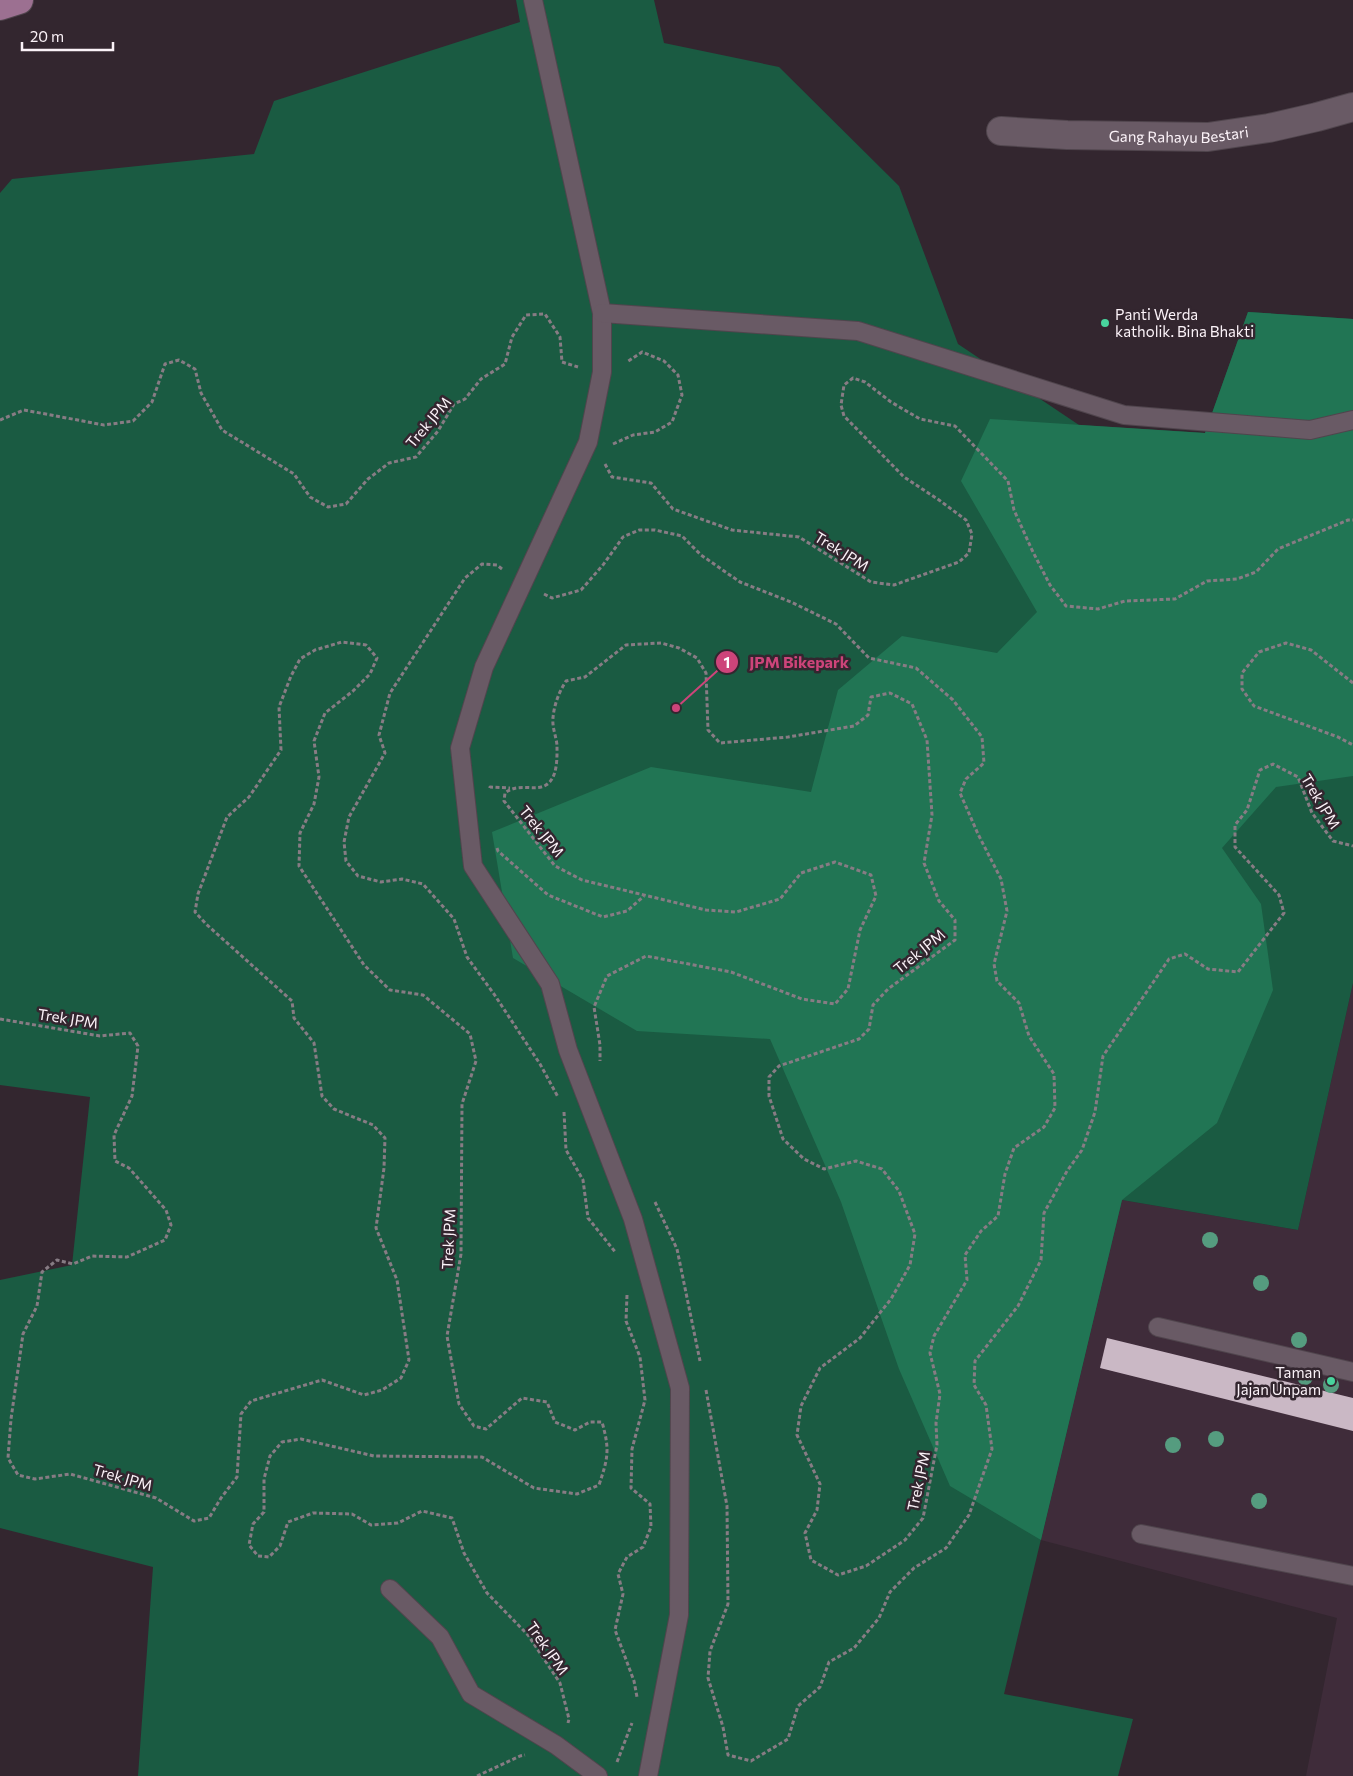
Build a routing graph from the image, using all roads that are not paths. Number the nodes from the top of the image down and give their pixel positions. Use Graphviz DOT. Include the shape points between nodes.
graph roads {
  1 [pos="19,0"];
  2 [pos="533,0"];
  3 [pos="0,6"];
  4 [pos="1353,106"];
  5 [pos="1001,131"];
  6 [pos="602,313"];
  7 [pos="1353,420"];
  8 [pos="1158,1327"];
  9 [pos="1353,1372"];
  10 [pos="1141,1534"];
  11 [pos="1353,1576"];
  12 [pos="390,1589"];
  13 [pos="598,1776"];
  14 [pos="648,1776"];
  1 -- 3 [label="main road"];
  2 -- 6 [label="lane"];
  4 -- 5 [label="street, Gang Rahayu Bestari" via="1317,118 1208,137"];
  6 -- 7 [label="lane" via="858,331 1124,415 1310,430"];
  6 -- 14 [label="lane" via="602,372 588,442 484,667 460,748 473,866 550,984 568,1050 633,1219 680,1388 679,1615"];
  8 -- 9 [label="lane"];
  10 -- 11 [label="lane"];
  12 -- 13 [label="lane" via="440,1637 471,1694 556,1744"];
}
